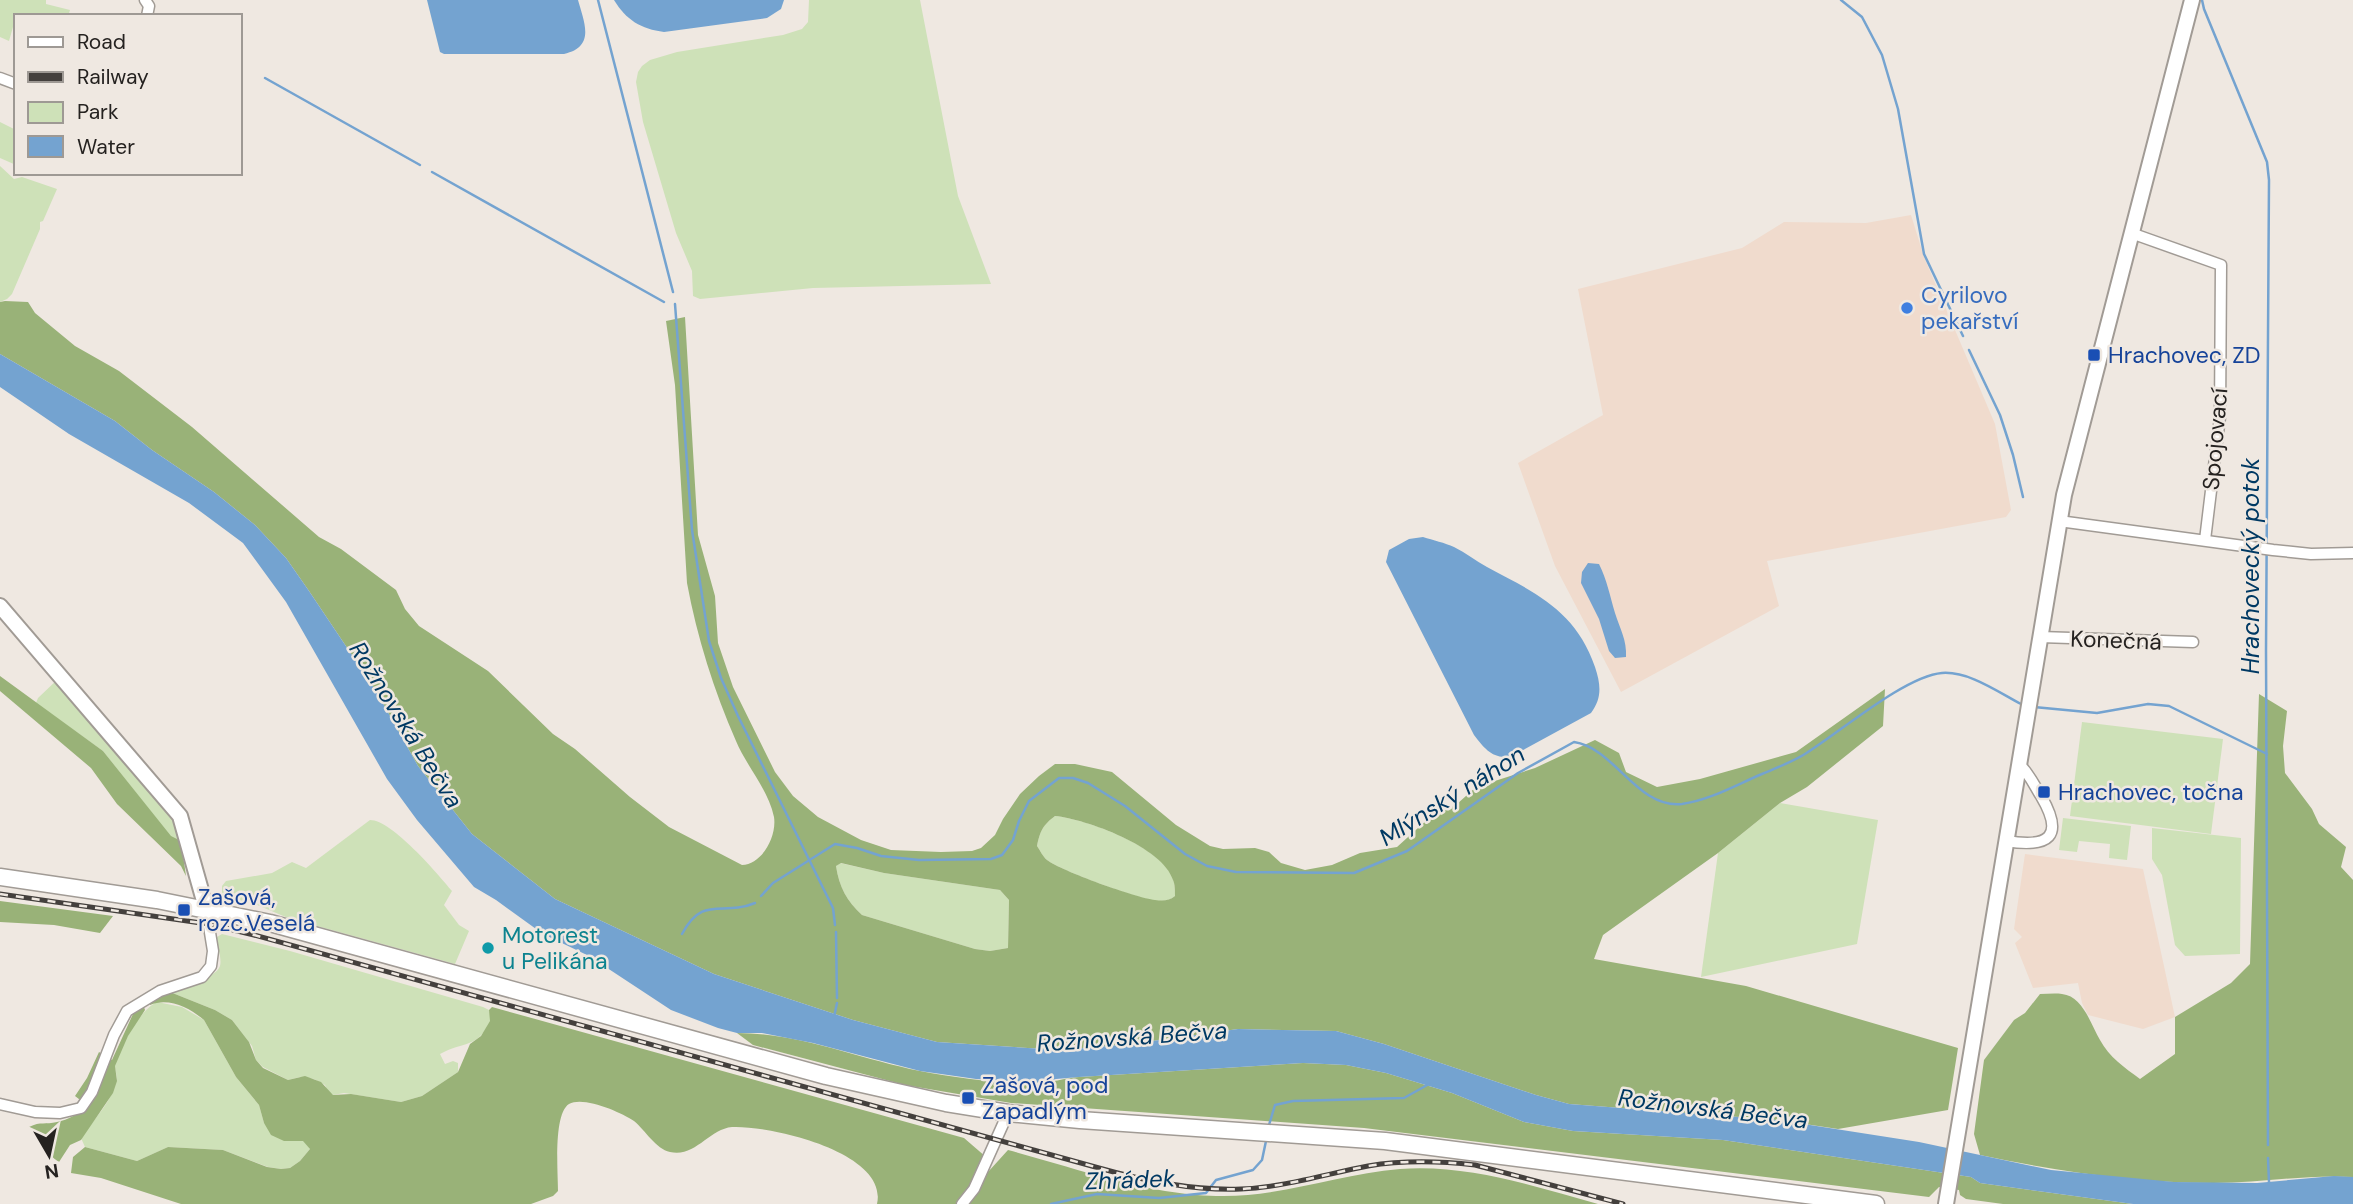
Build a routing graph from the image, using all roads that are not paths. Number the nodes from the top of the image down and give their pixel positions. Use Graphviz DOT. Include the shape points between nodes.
graph roads {
  1 [pos="2192,0"];
  2 [pos="2131,233"];
  3 [pos="2059,522"];
  4 [pos="2205,540"];
  5 [pos="2353,553"];
  6 [pos="0,606"];
  7 [pos="2040,637"];
  8 [pos="2193,642"];
  9 [pos="2020,764"];
  10 [pos="2007,841"];
  11 [pos="0,877"];
  12 [pos="206,908"];
  13 [pos="0,1104"];
  14 [pos="1008,1113"];
  15 [pos="962,1204"];
  16 [pos="1876,1204"];
  17 [pos="1946,1204"];
  1 -- 2 [label="street"];
  2 -- 3 [label="street" via="2069,467"];
  2 -- 4 [label="street, Spojovací" via="2221,265 2220,416"];
  3 -- 4 [label="street"];
  3 -- 7 [label="street"];
  4 -- 5 [label="street" via="2311,554"];
  6 -- 12 [label="street" via="180,816"];
  7 -- 8 [label="street, Konečná"];
  7 -- 9 [label="street"];
  9 -- 10 [label="street"];
  9 -- 10 [label="street" via="2048,809 2053,827 2038,843"];
  10 -- 17 [label="street"];
  11 -- 12 [label="main road"];
  12 -- 13 [label="street" via="211,966 202,977 160,991 127,1011 81,1108 60,1114"];
  12 -- 14 [label="main road" via="826,1076 911,1097"];
  14 -- 15 [label="street" via="974,1189"];
  14 -- 16 [label="main road" via="1385,1141"];
}
